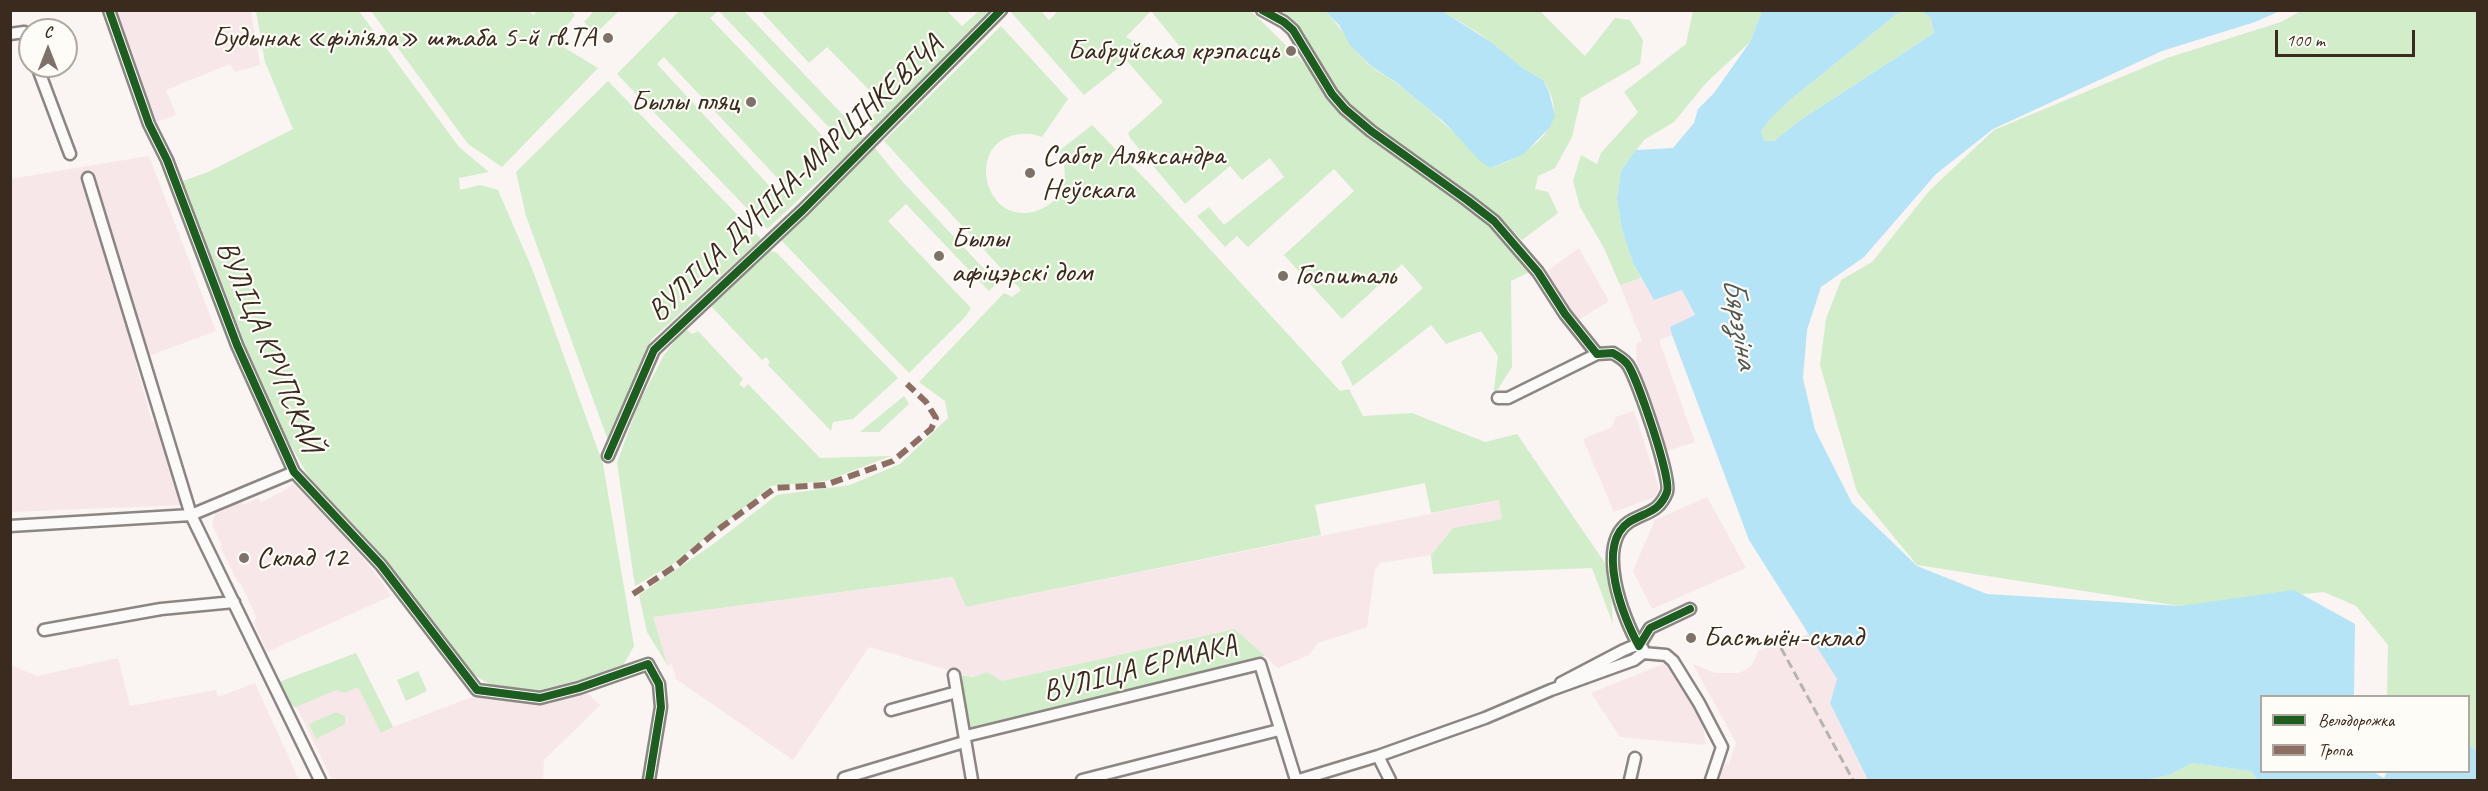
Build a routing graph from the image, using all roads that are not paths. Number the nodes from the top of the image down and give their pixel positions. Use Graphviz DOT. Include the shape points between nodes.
graph roads {
  1 [pos="109,10"];
  2 [pos="1262,10"];
  3 [pos="1001,11"];
  4 [pos="42,78"];
  5 [pos="70,154"];
  6 [pos="88,178"];
  7 [pos="1597,354"];
  8 [pos="1498,398"];
  9 [pos="608,456"];
  10 [pos="294,472"];
  11 [pos="191,515"];
  12 [pos="10,526"];
  13 [pos="234,602"];
  14 [pos="1690,609"];
  15 [pos="44,630"];
  16 [pos="1641,649"];
  17 [pos="954,675"];
  18 [pos="957,692"];
  19 [pos="891,710"];
  20 [pos="1279,730"];
  21 [pos="965,739"];
  22 [pos="1378,756"];
  23 [pos="1635,758"];
  24 [pos="844,778"];
  25 [pos="320,780"];
  26 [pos="649,780"];
  27 [pos="972,780"];
  28 [pos="1082,780"];
  29 [pos="1298,780"];
  30 [pos="1390,780"];
  31 [pos="1630,780"];
  32 [pos="1711,780"];
  1 -- 10 [label="street, ВУЛІЦА КРУПСКАЙ" via="149,124 167,160 237,345"];
  2 -- 7 [label="street" via="1293,30 1332,94 1352,116 1501,228"];
  3 -- 9 [label="street, ВУЛІЦА ДУНІНА-МАРЦІНКЕВІЧА" via="802,210 654,350"];
  4 -- 5 [label="street"];
  6 -- 11 [label="street"];
  7 -- 8 [label="street" via="1508,398"];
  7 -- 16 [label="street" via="1614,353 1628,365 1667,477 1668,487 1660,504 1651,513 1630,522 1615,540 1614,565 1622,608"];
  10 -- 11 [label="street"];
  10 -- 26 [label="street, ВУЛІЦА КРУПСКАЙ" via="381,565 477,690 540,698 648,664 659,684 661,707"];
  11 -- 12 [label="street"];
  11 -- 13 [label="street"];
  13 -- 15 [label="street" via="161,609"];
  13 -- 25 [label="street"];
  14 -- 16 [label="street" via="1650,628"];
  16 -- 22 [label="street, ВУЛІЦА ЕРМАКА" via="1634,660"];
  16 -- 32 [label="street" via="1666,655 1673,661 1705,713 1722,747"];
  17 -- 18 [label="street"];
  18 -- 19 [label="street"];
  18 -- 21 [label="street"];
  20 -- 21 [label="street, ВУЛІЦА ЕРМАКА" via="1260,664"];
  20 -- 28 [label="street"];
  20 -- 29 [label="street, ВУЛІЦА ЕРМАКА"];
  21 -- 24 [label="street, ВУЛІЦА ЕРМАКА"];
  21 -- 27 [label="street"];
  22 -- 29 [label="street, ВУЛІЦА ЕРМАКА"];
  22 -- 30 [label="street"];
  23 -- 31 [label="street"];
}
